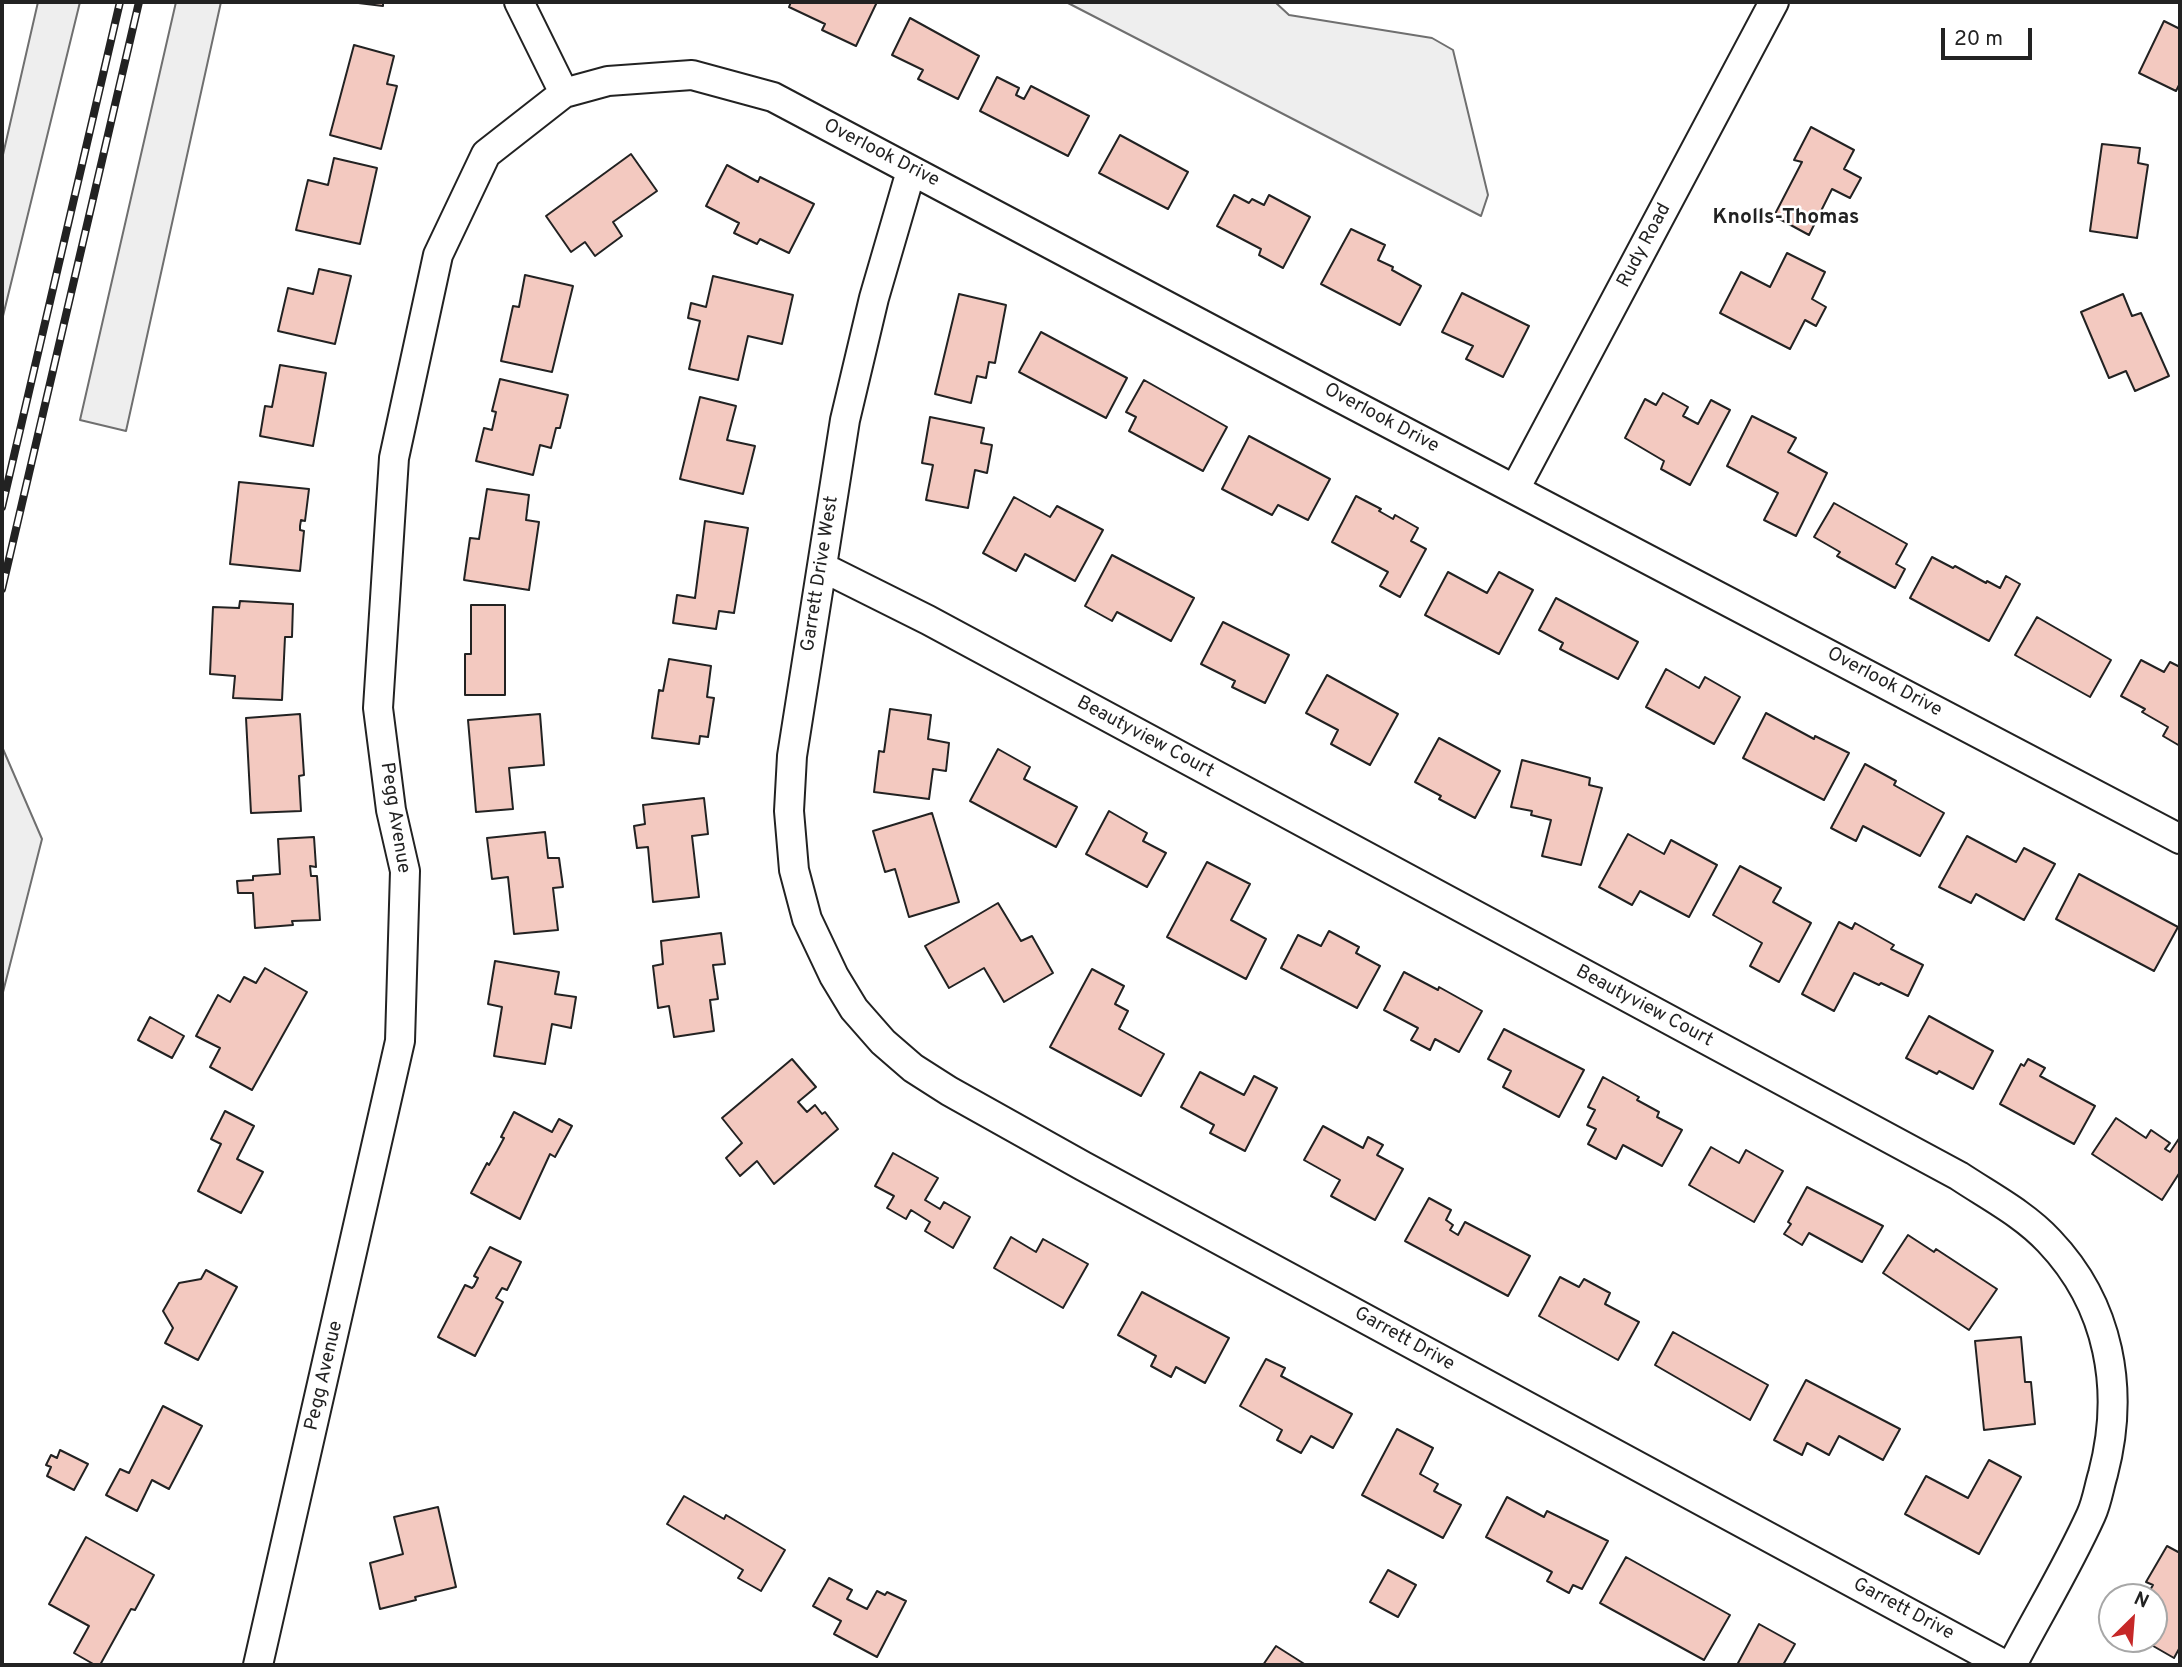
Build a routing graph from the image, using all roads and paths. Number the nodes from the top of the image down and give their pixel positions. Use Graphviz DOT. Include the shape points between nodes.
graph roads {
  1 [pos="519,2"];
  2 [pos="1774,2"];
  3 [pos="564,93"];
  4 [pos="911,171"];
  5 [pos="1516,489"];
  6 [pos="822,567"];
  7 [pos="2180,839"];
  8 [pos="834,976"];
  9 [pos="258,1665"];
  10 [pos="2005,1665"];
  11 [pos="2012,1665"];
  1 -- 3 [label="street"];
  2 -- 5 [label="street, Rudy Road"];
  3 -- 4 [label="street, Overlook Drive" via="608,81 692,75 773,97"];
  3 -- 9 [label="street, Pegg Avenue" via="486,154 438,255 394,458 378,708 391,810 405,870 400,1041"];
  4 -- 5 [label="street, Overlook Drive"];
  4 -- 6 [label="street, Garrett Drive West" via="845,420"];
  5 -- 7 [label="street, Overlook Drive"];
  6 -- 8 [label="street, Garrett Drive West" via="792,756 789,811 800,895"];
  6 -- 11 [label="street, Beautyview Court" via="1959,1176 2049,1241 2092,1302 2105,1338 2113,1390 2110,1446 2093,1512"];
  8 -- 10 [label="street, Garrett Drive" via="853,1009 883,1042 949,1091"];
}
